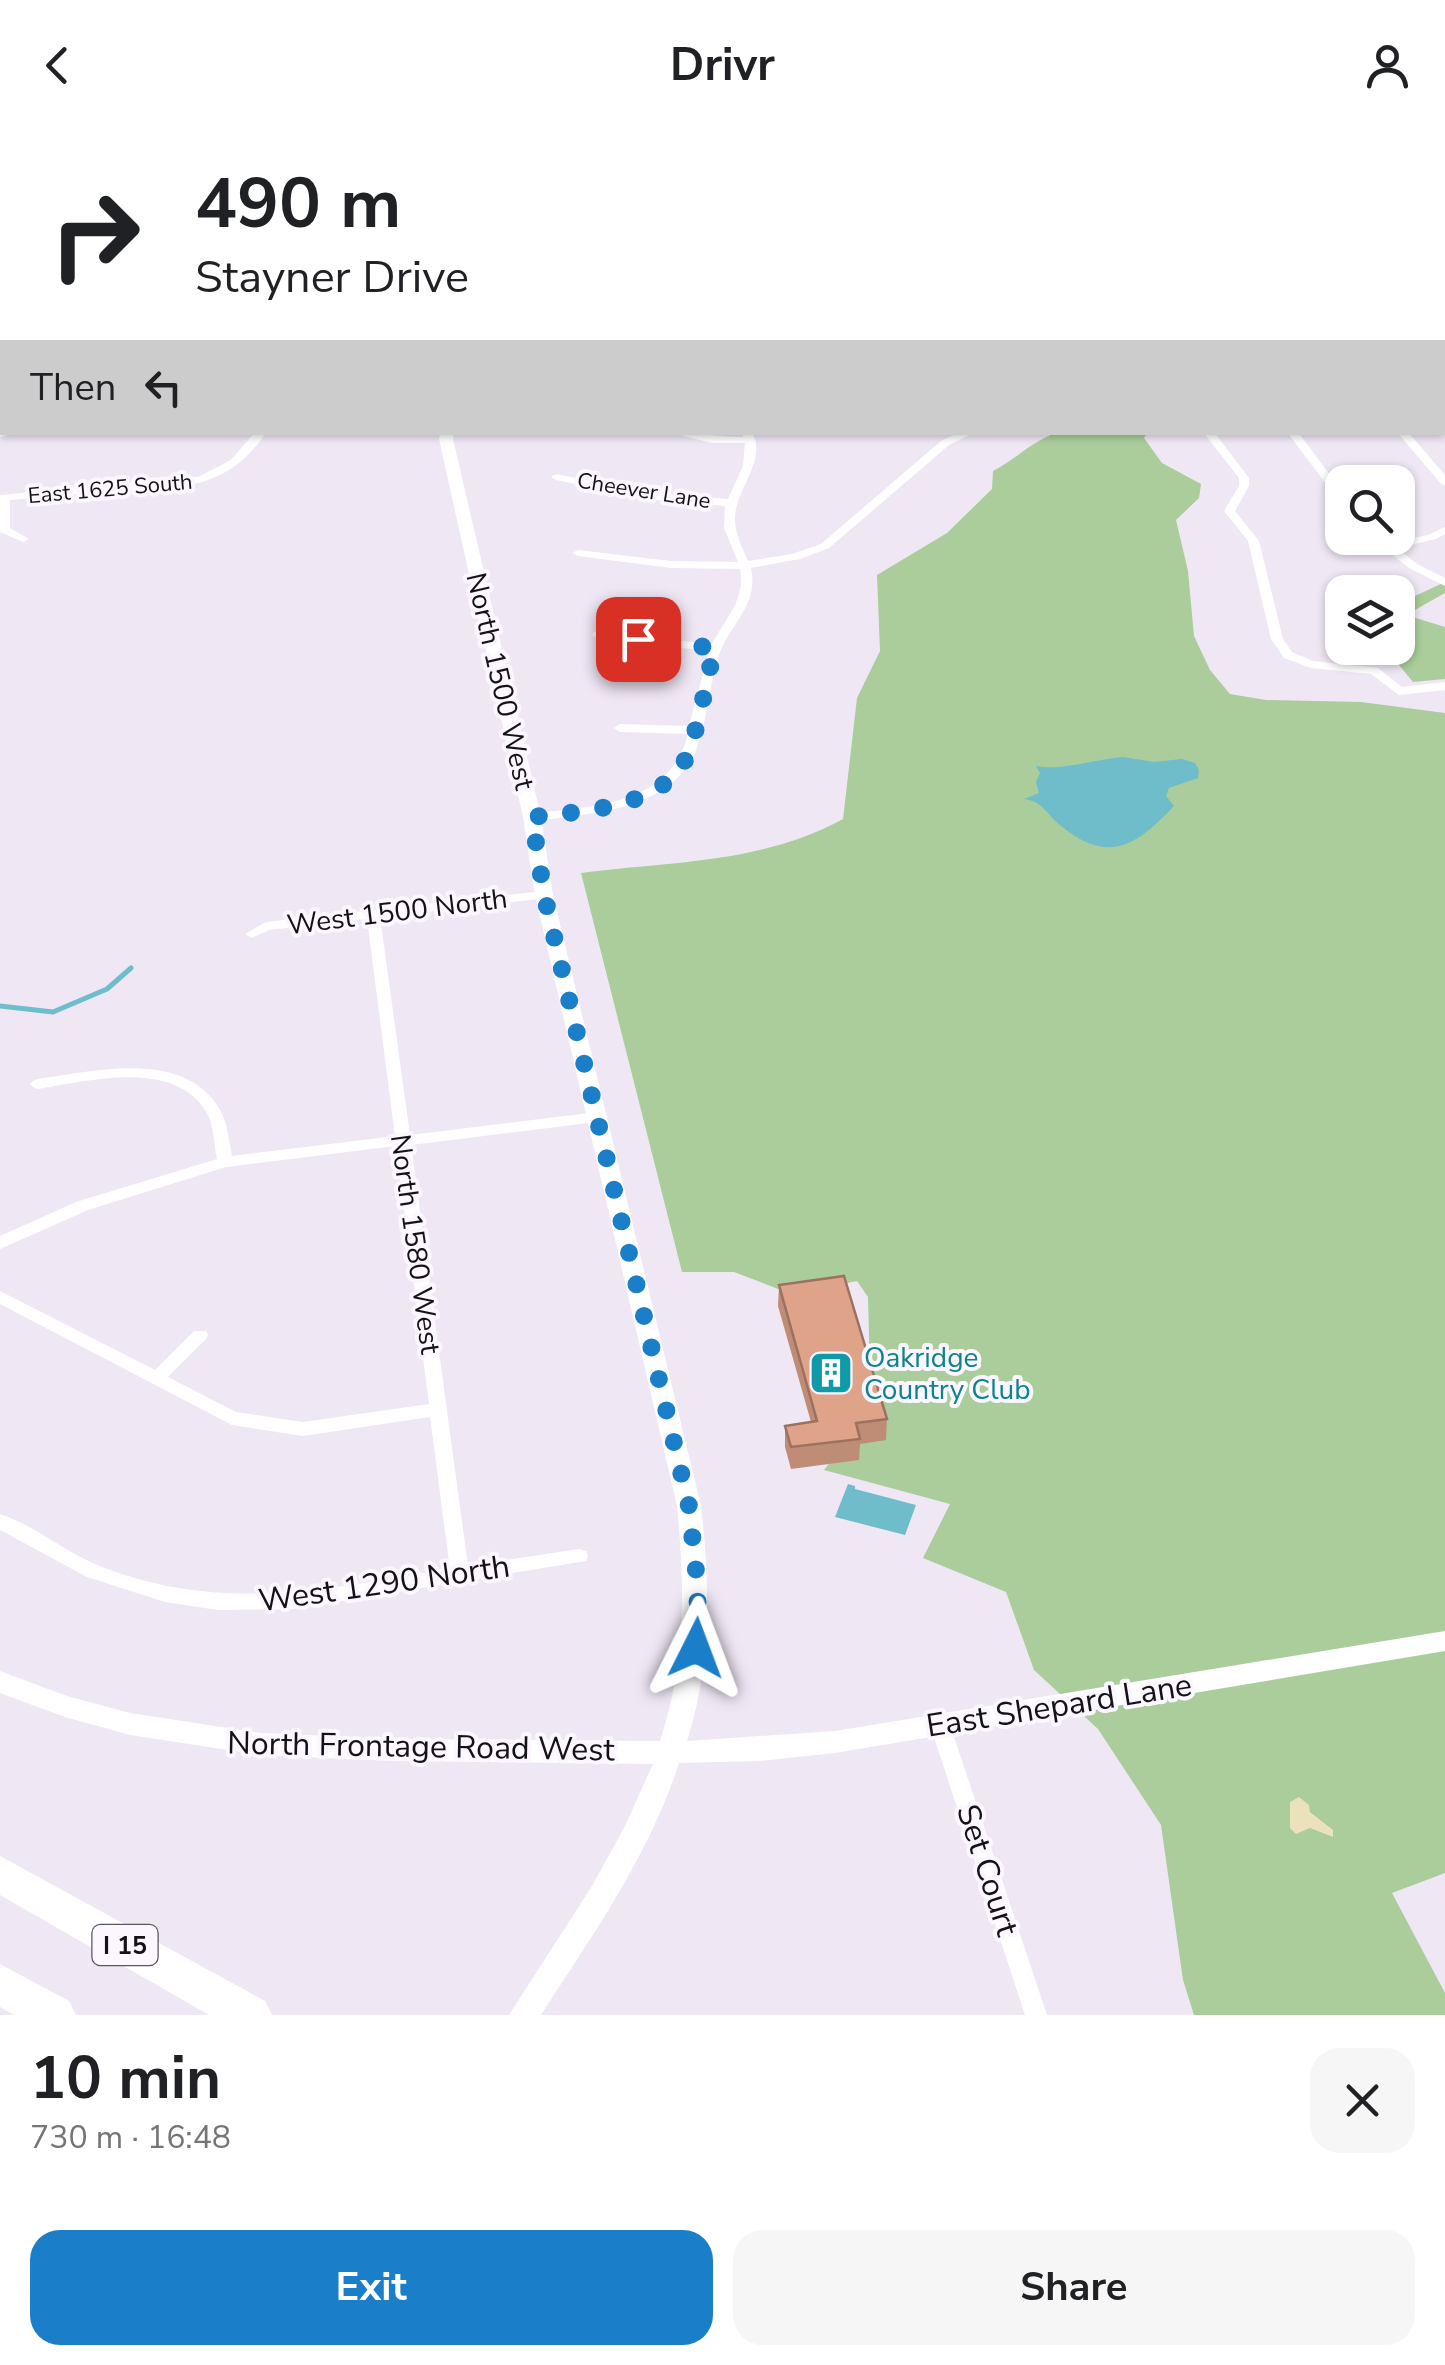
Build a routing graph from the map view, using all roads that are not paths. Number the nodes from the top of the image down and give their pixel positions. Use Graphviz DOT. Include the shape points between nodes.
graph roads {
  1 [pos="260,435"];
  2 [pos="447,435"];
  3 [pos="687,435"];
  4 [pos="963,435"];
  5 [pos="1210,435"];
  6 [pos="1294,435"];
  7 [pos="1405,435"];
  8 [pos="749,436"];
  9 [pos="1325,476"];
  10 [pos="556,477"];
  11 [pos="1445,482"];
  12 [pos="3,498"];
  13 [pos="732,503"];
  14 [pos="1445,530"];
  15 [pos="22,539"];
  16 [pos="1415,541"];
  17 [pos="578,552"];
  18 [pos="1397,555"];
  19 [pos="746,564"];
  20 [pos="1445,583"];
  21 [pos="598,634"];
  22 [pos="715,648"];
  23 [pos="1445,686"];
  24 [pos="620,728"];
  25 [pos="694,730"];
  26 [pos="532,817"];
  27 [pos="544,894"];
  28 [pos="373,914"];
  29 [pos="252,934"];
  30 [pos="38,1084"];
  31 [pos="597,1116"];
  32 [pos="402,1140"];
  33 [pos="225,1162"];
  34 [pos="0,1243"];
  35 [pos="0,1298"];
  36 [pos="200,1335"];
  37 [pos="156,1378"];
  38 [pos="438,1408"];
  39 [pos="0,1521"];
  40 [pos="578,1556"];
  41 [pos="460,1575"];
  42 [pos="1445,1642"];
  43 [pos="0,1682"];
  44 [pos="940,1724"];
  45 [pos="671,1752"];
  46 [pos="0,1874"];
  47 [pos="0,1984"];
  48 [pos="54,2015"];
  49 [pos="250,2015"];
  50 [pos="524,2015"];
  51 [pos="1036,2015"];
  1 -- 12 [label="street, East 1625 South" via="240,460 199,480"];
  2 -- 26 [label="street, North 1500 West"];
  3 -- 8 [label="street"];
  4 -- 19 [label="street" via="945,443 825,546"];
  5 -- 23 [label="street" via="1244,478 1229,511 1253,541 1276,639 1288,655 1374,671 1399,691"];
  6 -- 9 [label="street"];
  7 -- 11 [label="street"];
  8 -- 13 [label="street" via="751,466"];
  10 -- 13 [label="street, Cheever Lane"];
  12 -- 15 [label="street" via="4,530"];
  13 -- 19 [label="street" via="730,531"];
  14 -- 16 [label="street"];
  17 -- 19 [label="street" via="682,566"];
  18 -- 20 [label="street"];
  19 -- 22 [label="street" via="747,591"];
  21 -- 22 [label="street"];
  22 -- 25 [label="street"];
  24 -- 25 [label="street"];
  25 -- 26 [label="street" via="690,752 671,777 642,796"];
  26 -- 27 [label="street, North 1500 West"];
  27 -- 28 [label="street, West 1500 North"];
  27 -- 31 [label="street, North 1500 West"];
  28 -- 29 [label="street, West 1500 North" via="266,926"];
  28 -- 32 [label="street, North 1580 West"];
  30 -- 33 [label="street" via="161,1075 196,1088 215,1113"];
  31 -- 32 [label="street"];
  31 -- 45 [label="street, North 1500 West" via="695,1547 696,1648"];
  32 -- 33 [label="street"];
  32 -- 38 [label="street, North 1580 West"];
  33 -- 34 [label="street" via="82,1206"];
  35 -- 37 [label="street"];
  36 -- 37 [label="street"];
  37 -- 38 [label="street" via="232,1418 303,1429"];
  38 -- 41 [label="street, North 1580 West"];
  39 -- 41 [label="street, West 1290 North" via="94,1572 218,1602 292,1601"];
  40 -- 41 [label="street, West 1290 North"];
  42 -- 44 [label="street, East Shepard Lane"];
  43 -- 45 [label="street, North Frontage Road West" via="120,1724 252,1745"];
  44 -- 45 [label="street, East Shepard Lane" via="798,1747"];
  44 -- 51 [label="street, Set Court"];
  45 -- 50 [label="street, North 1500 West" via="618,1871"];
  46 -- 49 [label="highway, I 15"];
  47 -- 48 [label="highway"];
}
